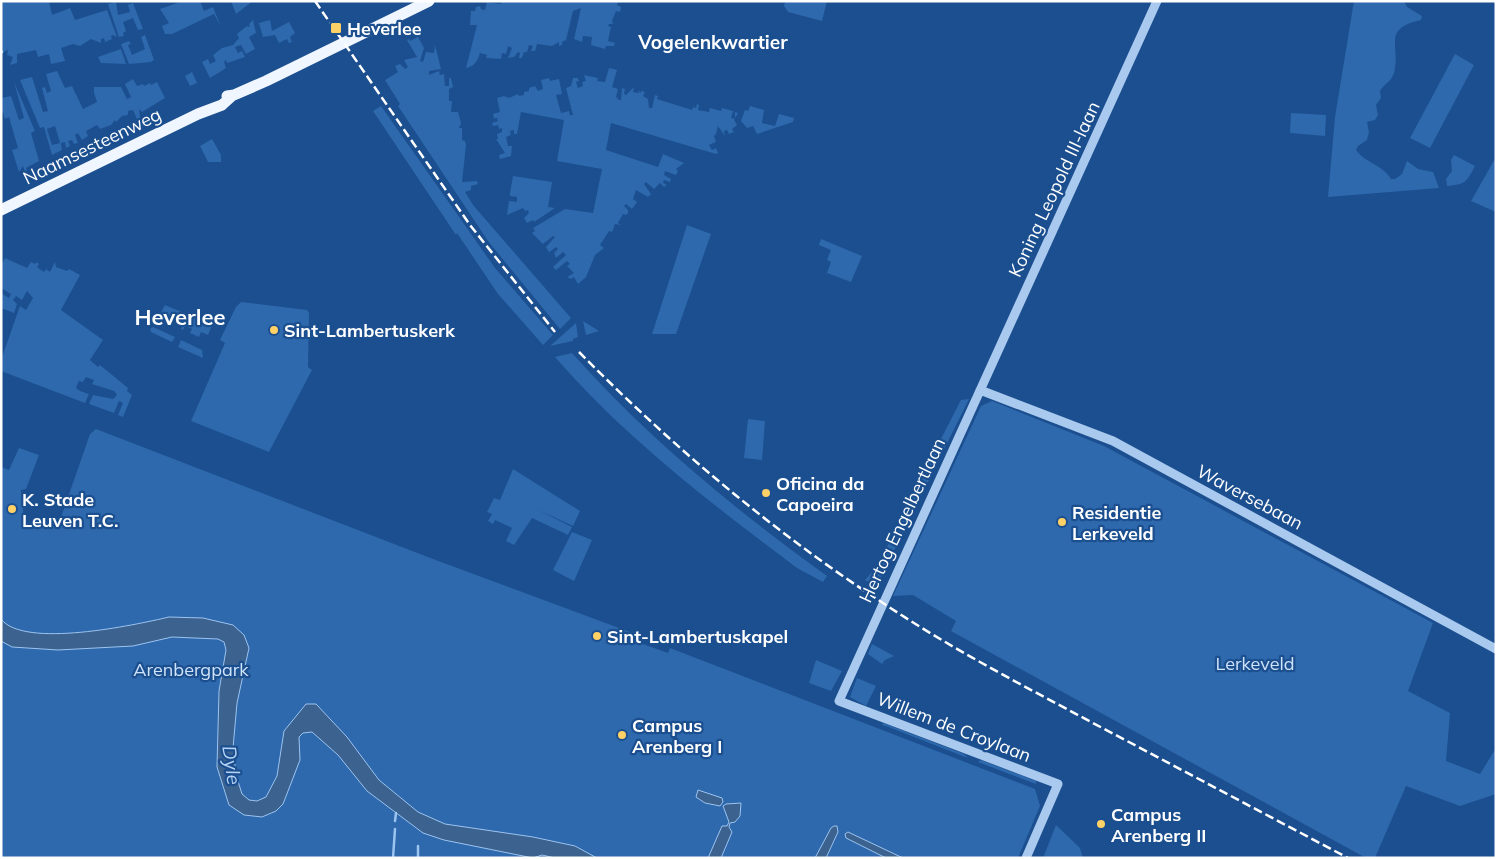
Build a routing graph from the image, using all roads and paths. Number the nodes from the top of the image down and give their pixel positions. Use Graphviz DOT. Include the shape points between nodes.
graph roads {
  1 [pos="428,1"];
  2 [pos="1157,1"];
  3 [pos="1,210"];
  4 [pos="980,390"];
  5 [pos="1496,649"];
  6 [pos="839,701"];
  7 [pos="1026,858"];
  1 -- 3 [label="main road, Naamsesteenweg" via="233,96 218,99 198,114"];
  2 -- 4 [label="street, Koning Leopold III-laan"];
  4 -- 5 [label="street, Waversebaan" via="1113,441"];
  4 -- 6 [label="street, Hertog Engelbertlaan"];
  6 -- 7 [label="street, Willem de Croylaan" via="1058,784"];
}
